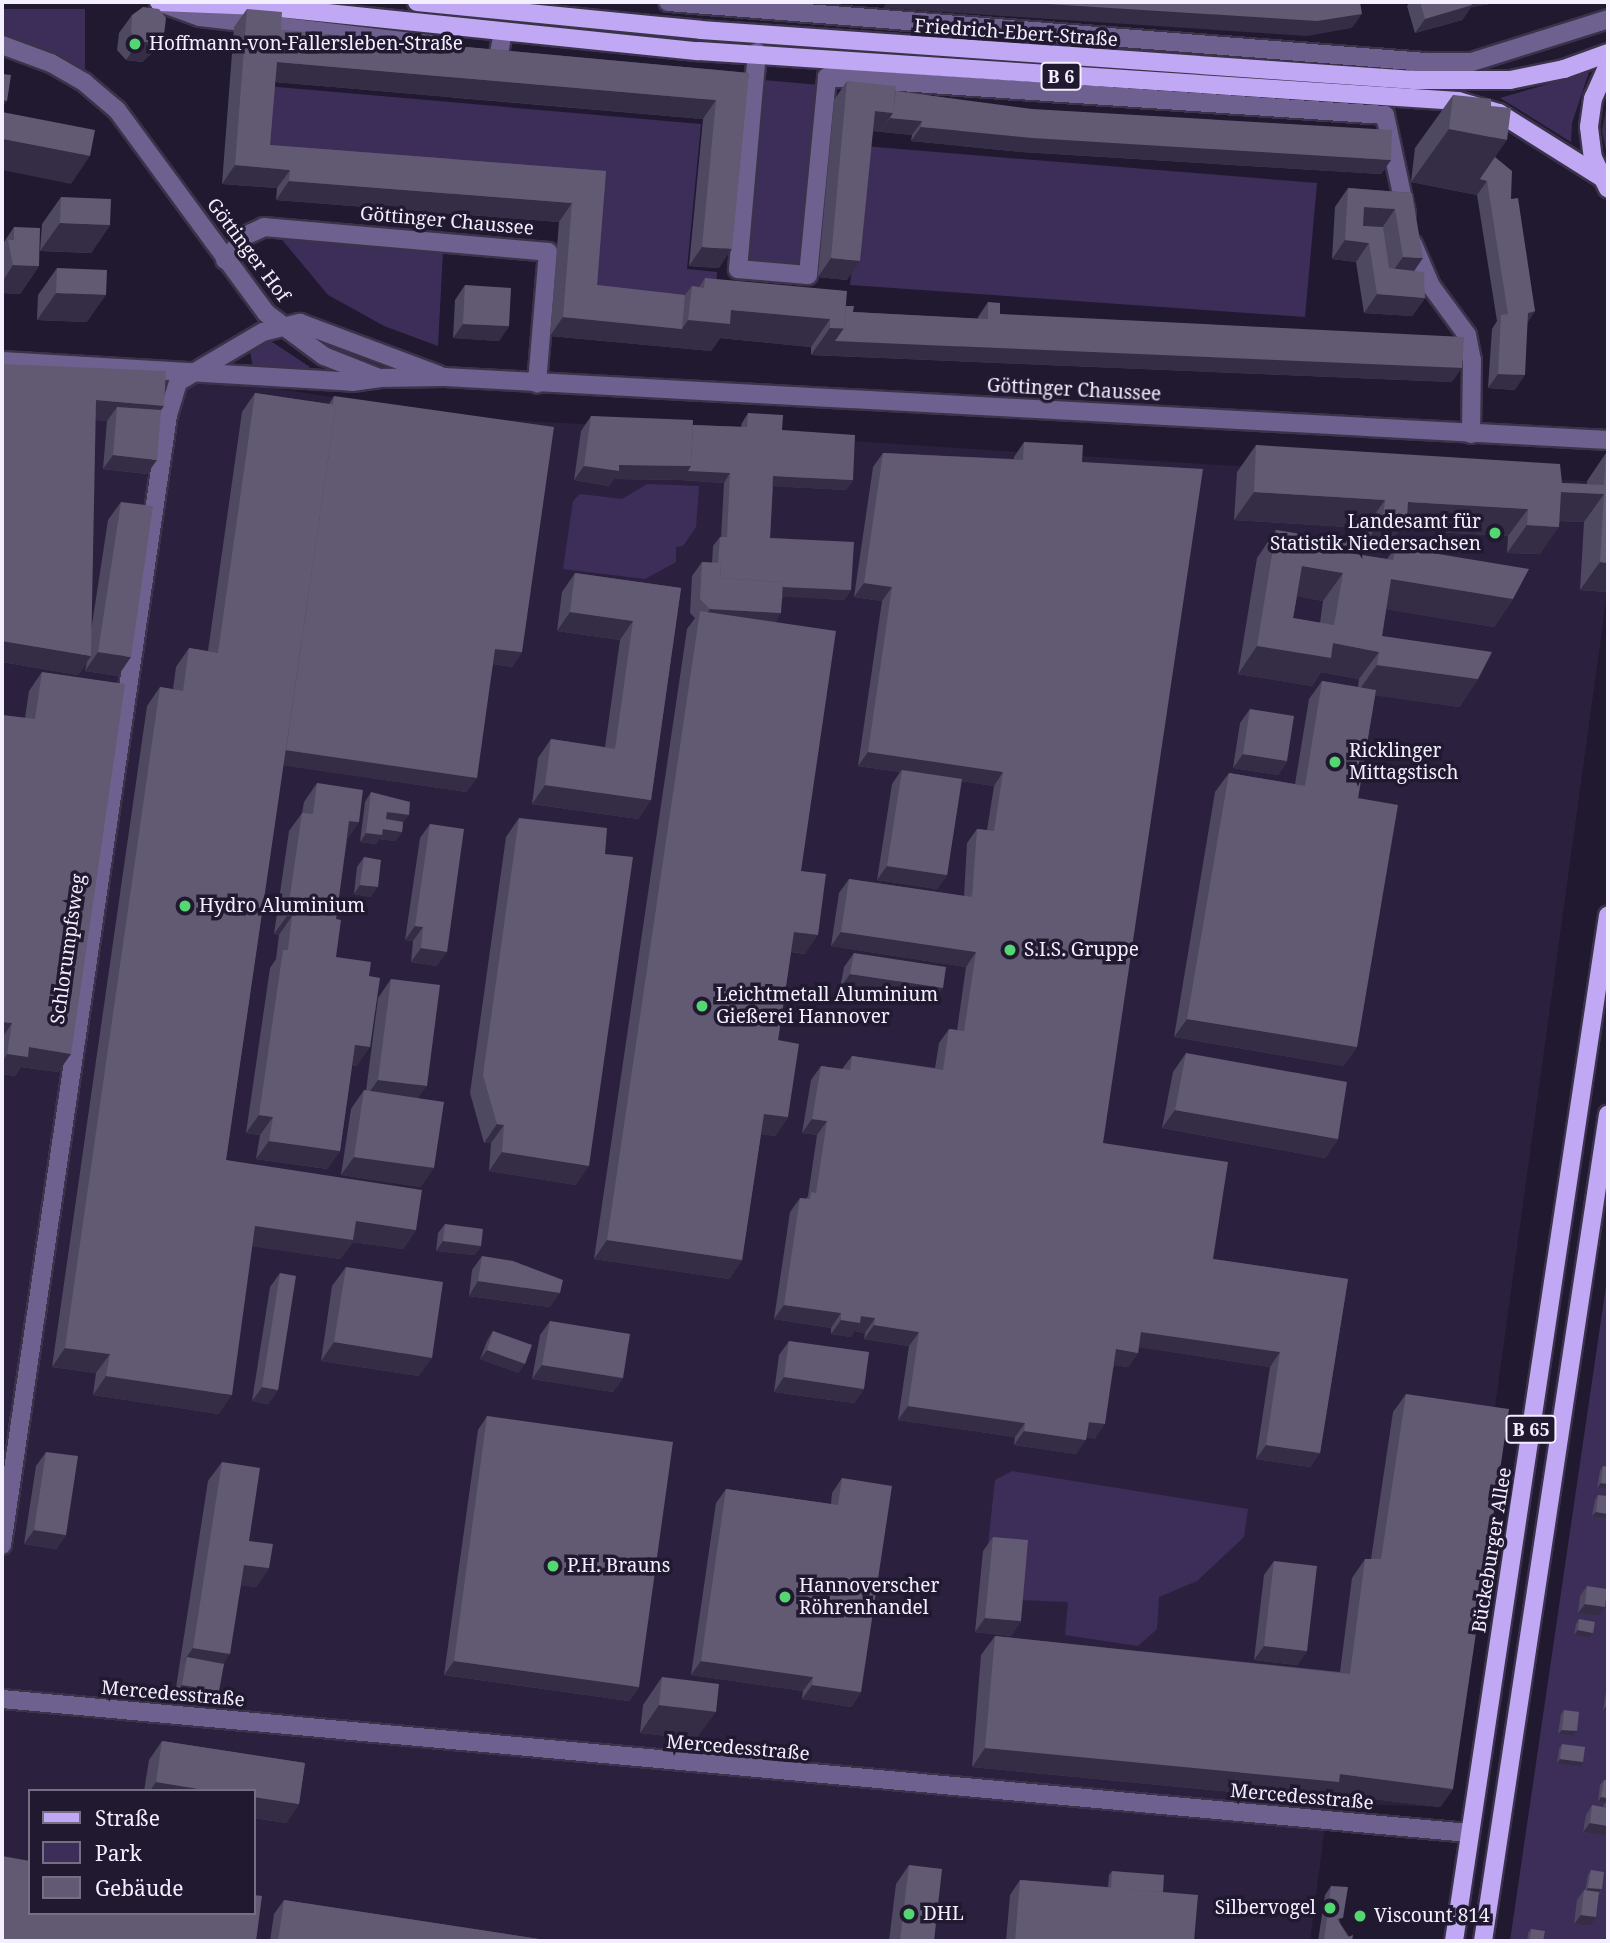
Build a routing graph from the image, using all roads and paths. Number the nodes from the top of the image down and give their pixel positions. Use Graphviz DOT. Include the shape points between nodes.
graph roads {
  1 [pos="158,2"];
  2 [pos="417,2"];
  3 [pos="668,2"];
  4 [pos="801,8"];
  5 [pos="1608,19"];
  6 [pos="503,32"];
  7 [pos="799,36"];
  8 [pos="2,45"];
  9 [pos="444,46"];
  10 [pos="499,52"];
  11 [pos="757,52"];
  12 [pos="1608,53"];
  13 [pos="1426,62"];
  14 [pos="631,64"];
  15 [pos="1608,65"];
  16 [pos="755,74"];
  17 [pos="1414,80"];
  18 [pos="1397,97"];
  19 [pos="1385,115"];
  20 [pos="1605,183"];
  21 [pos="225,260"];
  22 [pos="279,325"];
  23 [pos="2,361"];
  24 [pos="196,369"];
  25 [pos="379,377"];
  26 [pos="444,377"];
  27 [pos="537,384"];
  28 [pos="1471,434"];
  29 [pos="1608,440"];
  30 [pos="1608,916"];
  31 [pos="1608,1114"];
  32 [pos="2,1545"];
  33 [pos="2,1699"];
  34 [pos="1470,1833"];
  35 [pos="1454,1941"];
  36 [pos="1483,1941"];
  1 -- 6 [label="main road, Friedrich-Ebert-Straße / B 6" via="260,6"];
  1 -- 9 [label="street, Friedrich-Ebert-Straße" via="200,17"];
  2 -- 7 [label="main road, Friedrich-Ebert-Straße / B 6"];
  3 -- 4 [label="street, Friedrich-Ebert-Straße"];
  4 -- 7 [label="street"];
  4 -- 13 [label="street, Friedrich-Ebert-Straße"];
  5 -- 13 [label="street, Friedrich-Ebert-Straße" via="1472,62"];
  6 -- 10 [label="street"];
  6 -- 11 [label="main road, Friedrich-Ebert-Straße / B 6"];
  7 -- 17 [label="main road, Friedrich-Ebert-Straße / B 6"];
  8 -- 21 [label="street, Göttinger Hof" via="51,63 117,110"];
  11 -- 16 [label="street"];
  11 -- 18 [label="main road, Friedrich-Ebert-Straße / B 6"];
  12 -- 17 [label="main road, Friedrich-Ebert-Straße / B 6" via="1542,75 1510,80"];
  13 -- 17 [label="street"];
  14 -- 16 [label="street"];
  15 -- 20 [label="main road, B 6" via="1589,118 1593,158"];
  16 -- 19 [label="street" via="738,269 807,275 827,77"];
  18 -- 19 [label="street"];
  18 -- 20 [label="main road, Friedrich-Ebert-Straße / B 6" via="1458,102 1499,113"];
  19 -- 28 [label="street" via="1416,257 1467,335 1472,360"];
  21 -- 22 [label="street, Göttinger Hof"];
  21 -- 27 [label="street, Göttinger Chaussee" via="247,235 264,227 548,252"];
  22 -- 24 [label="street, Göttinger Hof"];
  22 -- 25 [label="street, Göttinger Chaussee" via="324,356"];
  22 -- 26 [label="street, Göttinger Chaussee" via="318,327"];
  23 -- 24 [label="street"];
  24 -- 25 [label="street, Göttinger Chaussee" via="352,382"];
  24 -- 32 [label="street, Schlorumpfsweg" via="178,382 168,415"];
  25 -- 26 [label="street, Göttinger Chaussee"];
  26 -- 27 [label="street, Göttinger Chaussee"];
  27 -- 28 [label="street, Göttinger Chaussee"];
  28 -- 29 [label="street, Göttinger Chaussee"];
  30 -- 34 [label="main road, Bückeburger Allee / B 65"];
  31 -- 36 [label="main road, B 65"];
  33 -- 34 [label="street, Mercedesstraße"];
  34 -- 35 [label="main road, Bückeburger Allee / B 65"];
}
